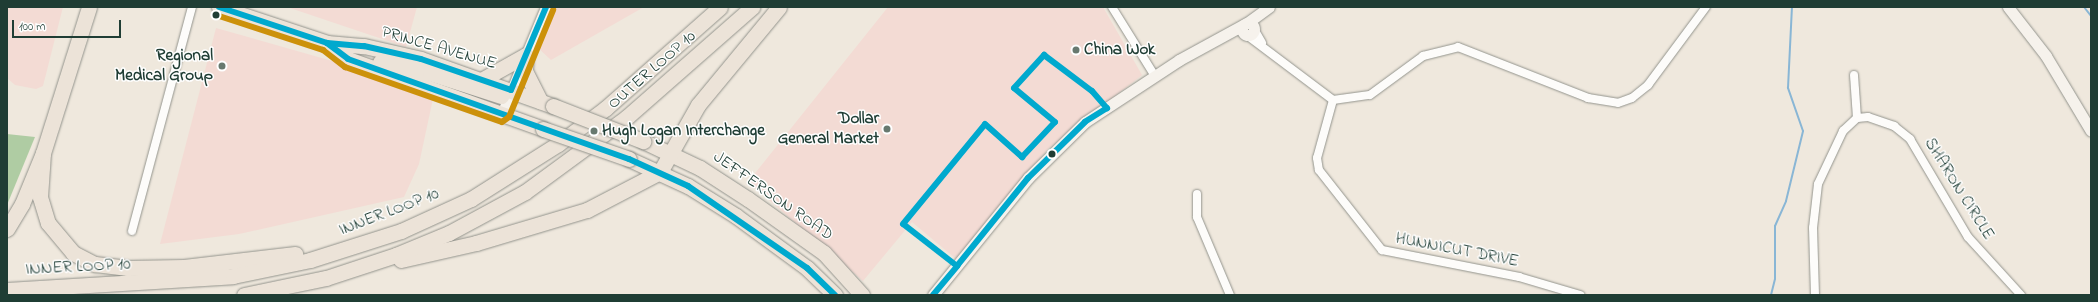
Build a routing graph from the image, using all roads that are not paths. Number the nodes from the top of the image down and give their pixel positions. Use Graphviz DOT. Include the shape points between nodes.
graph roads {
  1 [pos="89,7"];
  2 [pos="97,7"];
  3 [pos="192,7"];
  4 [pos="219,7"];
  5 [pos="546,7"];
  6 [pos="720,7"];
  7 [pos="752,7"];
  8 [pos="779,7"];
  9 [pos="1112,7"];
  10 [pos="1706,7"];
  11 [pos="2008,7"];
  12 [pos="1267,9"];
  13 [pos="82,26"];
  14 [pos="1249,29"];
  15 [pos="327,43"];
  16 [pos="526,55"];
  17 [pos="357,62"];
  18 [pos="1854,75"];
  19 [pos="1155,76"];
  20 [pos="484,79"];
  21 [pos="509,94"];
  22 [pos="1333,100"];
  23 [pos="546,104"];
  24 [pos="502,114"];
  25 [pos="1858,118"];
  26 [pos="606,126"];
  27 [pos="2091,131"];
  28 [pos="43,153"];
  29 [pos="672,155"];
  30 [pos="660,172"];
  31 [pos="1197,194"];
  32 [pos="7,229"];
  33 [pos="132,231"];
  34 [pos="401,231"];
  35 [pos="351,271"];
  36 [pos="7,290"];
  37 [pos="244,295"];
  38 [pos="835,295"];
  39 [pos="862,295"];
  40 [pos="933,295"];
  41 [pos="1230,295"];
  42 [pos="1580,295"];
  43 [pos="1815,295"];
  44 [pos="2021,295"];
  1 -- 13 [label="highway"];
  2 -- 13 [label="highway"];
  3 -- 33 [label="street"];
  4 -- 15 [label="highway, PRINCE AVENUE"];
  5 -- 16 [label="street"];
  6 -- 34 [label="highway, INNER LOOP 10" via="606,108 558,144 471,199"];
  7 -- 35 [label="highway, OUTER LOOP 10" via="627,117 525,192 449,233"];
  8 -- 29 [label="highway" via="698,105"];
  9 -- 19 [label="street"];
  10 -- 22 [label="street" via="1661,70 1626,101 1612,103 1588,98 1458,47 1423,56 1370,95 1353,100"];
  11 -- 27 [label="street" via="2046,56"];
  12 -- 14 [label="street"];
  13 -- 28 [label="highway"];
  14 -- 19 [label="street" via="1218,39"];
  14 -- 22 [label="street" via="1317,91"];
  15 -- 17 [label="highway, PRINCE AVENUE"];
  15 -- 20 [label="highway, PRINCE AVENUE" via="390,51"];
  16 -- 20 [label="highway"];
  16 -- 21 [label="street"];
  16 -- 23 [label="highway" via="527,74"];
  17 -- 21 [label="highway" via="380,62 419,70"];
  17 -- 24 [label="highway, PRINCE AVENUE"];
  18 -- 25 [label="street"];
  19 -- 40 [label="street" via="1084,122 1057,148"];
  20 -- 21 [label="highway, PRINCE AVENUE"];
  21 -- 23 [label="highway, PRINCE AVENUE"];
  21 -- 24 [label="street"];
  22 -- 42 [label="street, HUNNICUT DRIVE" via="1317,158 1318,170 1382,250 1518,277"];
  23 -- 26 [label="highway, PRINCE AVENUE, bridge"];
  24 -- 30 [label="highway, PRINCE AVENUE, bridge"];
  25 -- 43 [label="street" via="1837,140 1818,184 1813,228"];
  25 -- 44 [label="street, SHARON CIRCLE" via="1882,121 1910,139 1968,237"];
  26 -- 29 [label="highway, JEFFERSON ROAD, bridge"];
  28 -- 32 [label="highway" via="22,204"];
  28 -- 34 [label="highway" via="40,197 48,223 73,253 109,267 237,263 326,249"];
  29 -- 30 [label="highway"];
  29 -- 39 [label="highway, JEFFERSON ROAD" via="700,168 824,253"];
  30 -- 35 [label="highway" via="605,203 554,221"];
  30 -- 38 [label="highway" via="736,216 807,268"];
  31 -- 41 [label="street" via="1197,217"];
  34 -- 36 [label="highway, INNER LOOP 10" via="310,260 233,276"];
  35 -- 37 [label="highway, OUTER LOOP 10"];
}
